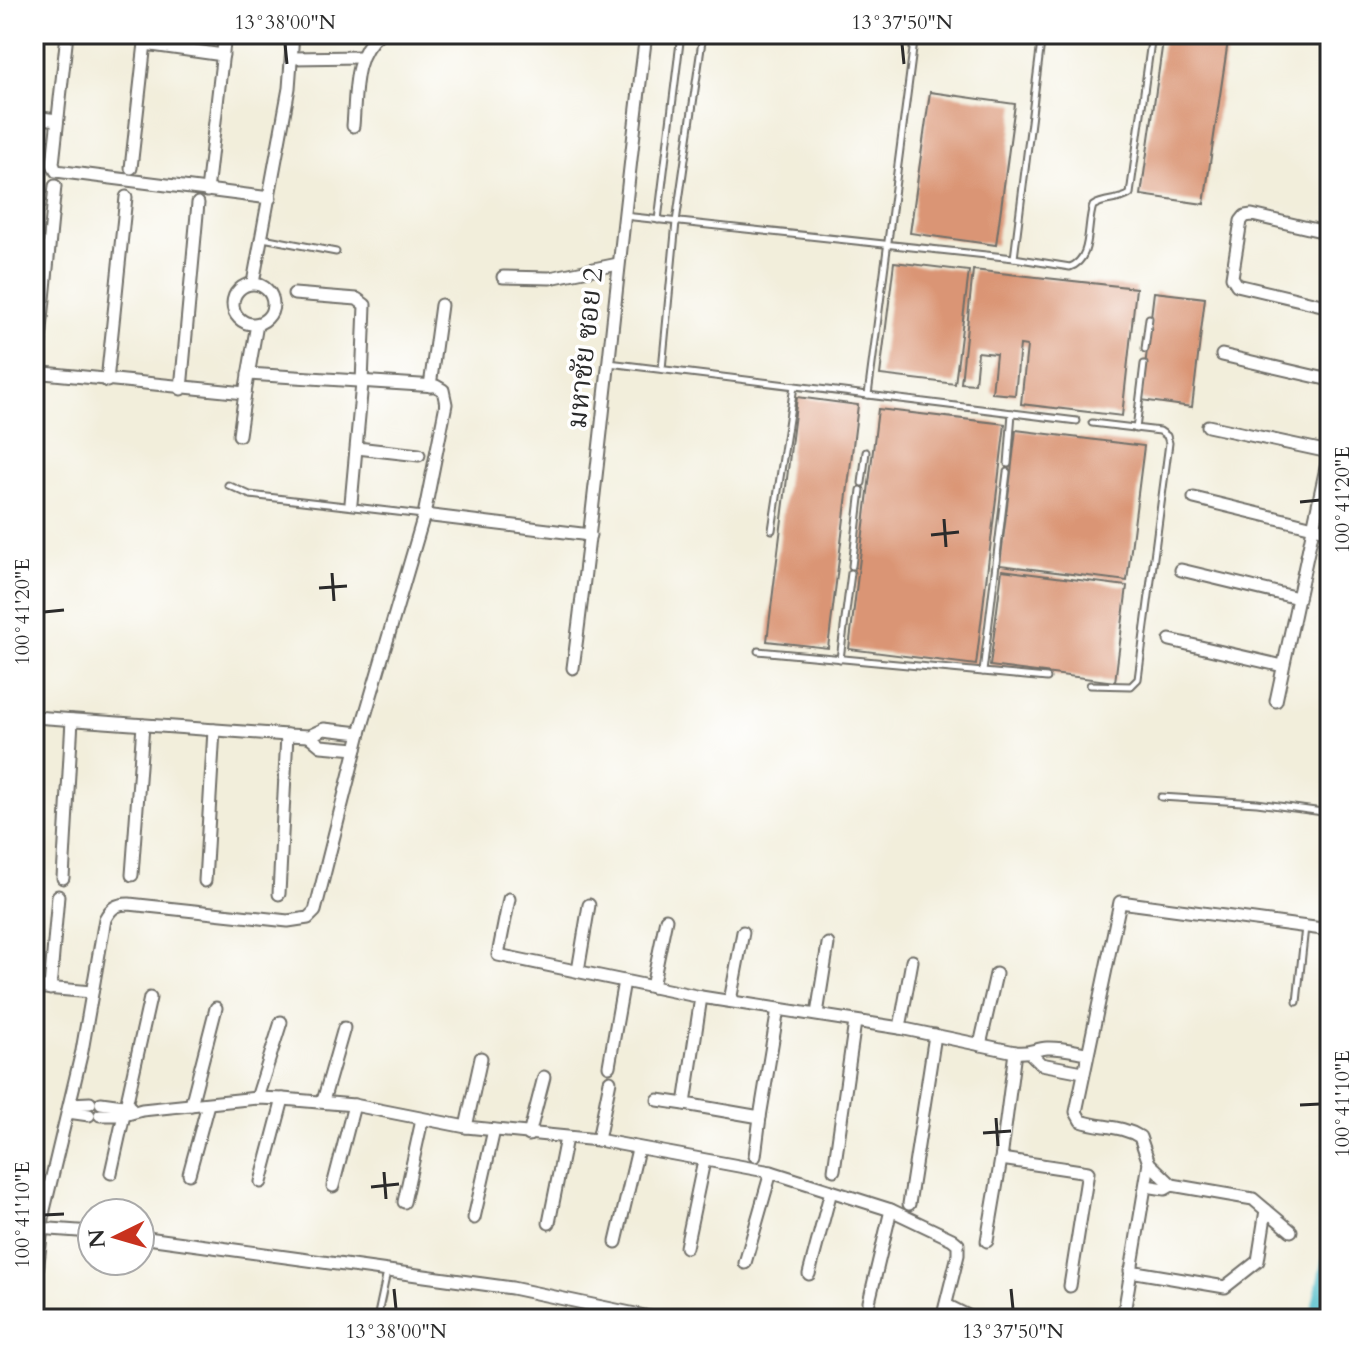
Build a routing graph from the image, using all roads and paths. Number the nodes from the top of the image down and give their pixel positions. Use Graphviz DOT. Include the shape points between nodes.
graph roads {
  1 [pos="67,34"];
  2 [pos="225,34"];
  3 [pos="293,34"];
  4 [pos="379,34"];
  5 [pos="646,34"];
  6 [pos="681,34"];
  7 [pos="703,34"];
  8 [pos="915,34"];
  9 [pos="1042,34"];
  10 [pos="1152,34"];
  11 [pos="146,39"];
  12 [pos="223,55"];
  13 [pos="361,57"];
  14 [pos="292,58"];
  15 [pos="34,117"];
  16 [pos="57,120"];
  17 [pos="353,126"];
  18 [pos="131,168"];
  19 [pos="55,186"];
  20 [pos="207,191"];
  21 [pos="126,197"];
  22 [pos="270,198"];
  23 [pos="198,203"];
  24 [pos="623,215"];
  25 [pos="658,220"];
  26 [pos="676,222"];
  27 [pos="1330,233"];
  28 [pos="262,237"];
  29 [pos="888,244"];
  30 [pos="336,252"];
  31 [pos="1014,258"];
  32 [pos="618,264"];
  33 [pos="503,277"];
  34 [pos="253,283"];
  35 [pos="294,294"];
  36 [pos="441,305"];
  37 [pos="1330,307"];
  38 [pos="1149,318"];
  39 [pos="257,324"];
  40 [pos="1145,349"];
  41 [pos="1222,355"];
  42 [pos="608,363"];
  43 [pos="1144,364"];
  44 [pos="662,369"];
  45 [pos="36,373"];
  46 [pos="248,374"];
  47 [pos="1330,380"];
  48 [pos="107,381"];
  49 [pos="362,383"];
  50 [pos="430,386"];
  51 [pos="794,386"];
  52 [pos="181,389"];
  53 [pos="245,393"];
  54 [pos="868,395"];
  55 [pos="34,402"];
  56 [pos="1012,413"];
  57 [pos="1077,421"];
  58 [pos="1092,423"];
  59 [pos="1208,426"];
  60 [pos="1136,429"];
  61 [pos="239,435"];
  62 [pos="357,448"];
  63 [pos="1330,450"];
  64 [pos="866,452"];
  65 [pos="419,455"];
  66 [pos="1008,464"];
  67 [pos="1007,472"];
  68 [pos="228,485"];
  69 [pos="1194,498"];
  70 [pos="351,503"];
  71 [pos="424,515"];
  72 [pos="1313,527"];
  73 [pos="772,530"];
  74 [pos="1330,531"];
  75 [pos="590,535"];
  76 [pos="1181,570"];
  77 [pos="1298,598"];
  78 [pos="1170,640"];
  79 [pos="758,651"];
  80 [pos="840,659"];
  81 [pos="1283,666"];
  82 [pos="573,668"];
  83 [pos="983,672"];
  84 [pos="1047,678"];
  85 [pos="1090,685"];
  86 [pos="1276,701"];
  87 [pos="34,717"];
  88 [pos="72,720"];
  89 [pos="143,725"];
  90 [pos="214,730"];
  91 [pos="360,733"];
  92 [pos="287,735"];
  93 [pos="309,736"];
  94 [pos="356,749"];
  95 [pos="1161,797"];
  96 [pos="1330,813"];
  97 [pos="132,875"];
  98 [pos="63,878"];
  99 [pos="205,881"];
  100 [pos="279,894"];
  101 [pos="58,896"];
  102 [pos="509,899"];
  103 [pos="589,905"];
  104 [pos="666,919"];
  105 [pos="1305,926"];
  106 [pos="1330,930"];
  107 [pos="743,932"];
  108 [pos="828,944"];
  109 [pos="912,961"];
  110 [pos="578,971"];
  111 [pos="996,974"];
  112 [pos="624,981"];
  113 [pos="34,987"];
  114 [pos="652,987"];
  115 [pos="50,989"];
  116 [pos="92,992"];
  117 [pos="701,997"];
  118 [pos="150,998"];
  119 [pos="730,1001"];
  120 [pos="1297,1002"];
  121 [pos="216,1008"];
  122 [pos="778,1009"];
  123 [pos="817,1014"];
  124 [pos="281,1022"];
  125 [pos="855,1022"];
  126 [pos="344,1028"];
  127 [pos="900,1028"];
  128 [pos="935,1035"];
  129 [pos="980,1045"];
  130 [pos="1015,1052"];
  131 [pos="1087,1053"];
  132 [pos="1031,1054"];
  133 [pos="481,1058"];
  134 [pos="609,1066"];
  135 [pos="1083,1072"];
  136 [pos="544,1077"];
  137 [pos="610,1081"];
  138 [pos="257,1098"];
  139 [pos="283,1099"];
  140 [pos="658,1100"];
  141 [pos="323,1101"];
  142 [pos="208,1104"];
  143 [pos="685,1104"];
  144 [pos="191,1105"];
  145 [pos="354,1105"];
  146 [pos="69,1108"];
  147 [pos="125,1110"];
  148 [pos="760,1117"];
  149 [pos="422,1120"];
  150 [pos="466,1127"];
  151 [pos="494,1130"];
  152 [pos="529,1135"];
  153 [pos="566,1138"];
  154 [pos="598,1140"];
  155 [pos="638,1149"];
  156 [pos="755,1156"];
  157 [pos="1001,1159"];
  158 [pos="704,1161"];
  159 [pos="1149,1163"];
  160 [pos="834,1170"];
  161 [pos="771,1172"];
  162 [pos="111,1173"];
  163 [pos="189,1174"];
  164 [pos="261,1182"];
  165 [pos="1172,1185"];
  166 [pos="333,1186"];
  167 [pos="1146,1186"];
  168 [pos="831,1191"];
  169 [pos="404,1202"];
  170 [pos="909,1204"];
  171 [pos="891,1210"];
  172 [pos="1266,1210"];
  173 [pos="474,1218"];
  174 [pos="549,1223"];
  175 [pos="38,1228"];
  176 [pos="76,1231"];
  177 [pos="1291,1231"];
  178 [pos="156,1239"];
  179 [pos="987,1241"];
  180 [pos="616,1242"];
  181 [pos="686,1247"];
  182 [pos="745,1263"];
  183 [pos="387,1271"];
  184 [pos="1130,1271"];
  185 [pos="809,1274"];
  186 [pos="1070,1286"];
  187 [pos="34,1299"];
  188 [pos="869,1302"];
  189 [pos="946,1305"];
  190 [pos="377,1319"];
  191 [pos="659,1319"];
  192 [pos="942,1319"];
  193 [pos="974,1319"];
  194 [pos="1123,1319"];
  1 -- 16 [label="street"];
  2 -- 12 [label="street"];
  3 -- 14 [label="street"];
  4 -- 13 [label="street"];
  5 -- 24 [label="street, มหาชัย ซอย 2"];
  6 -- 25 [label="lane"];
  7 -- 26 [label="lane"];
  8 -- 29 [label="lane"];
  9 -- 31 [label="lane"];
  10 -- 31 [label="lane" via="1130,194 1093,206 1078,264"];
  11 -- 12 [label="street"];
  11 -- 18 [label="street"];
  12 -- 20 [label="street"];
  13 -- 14 [label="street"];
  13 -- 17 [label="street"];
  14 -- 22 [label="street"];
  15 -- 16 [label="street"];
  16 -- 20 [label="street" via="56,171"];
  19 -- 45 [label="street"];
  20 -- 22 [label="street"];
  21 -- 48 [label="street"];
  22 -- 28 [label="street"];
  23 -- 52 [label="street"];
  24 -- 25 [label="lane"];
  24 -- 32 [label="street, มหาชัย ซอย 2"];
  25 -- 26 [label="lane"];
  26 -- 29 [label="lane"];
  26 -- 44 [label="lane"];
  27 -- 37 [label="street" via="1245,216 1232,277 1237,285"];
  28 -- 30 [label="lane"];
  28 -- 34 [label="street"];
  29 -- 31 [label="lane"];
  29 -- 54 [label="lane"];
  32 -- 33 [label="street" via="550,278"];
  32 -- 42 [label="street, มหาชัย ซอย 2"];
  34 -- 39 [label="street" via="266,287 273,298 272,311"];
  34 -- 39 [label="street" via="239,289 233,302 237,317"];
  35 -- 49 [label="street" via="357,299 365,305"];
  36 -- 50 [label="street"];
  38 -- 40 [label="lane"];
  39 -- 46 [label="street"];
  41 -- 47 [label="street"];
  42 -- 44 [label="lane"];
  42 -- 75 [label="street, มหาชัย ซอย 2"];
  43 -- 60 [label="lane"];
  44 -- 51 [label="lane"];
  45 -- 48 [label="street"];
  45 -- 55 [label="street"];
  46 -- 49 [label="street"];
  46 -- 53 [label="street"];
  48 -- 52 [label="street"];
  49 -- 50 [label="street"];
  49 -- 62 [label="street"];
  50 -- 71 [label="street" via="443,390 446,404"];
  51 -- 54 [label="lane"];
  51 -- 73 [label="lane"];
  52 -- 53 [label="street"];
  53 -- 61 [label="street"];
  54 -- 56 [label="lane"];
  56 -- 57 [label="lane"];
  56 -- 66 [label="lane"];
  58 -- 60 [label="lane"];
  59 -- 63 [label="street"];
  60 -- 85 [label="lane" via="1160,431 1169,443 1138,679 1131,686"];
  62 -- 65 [label="street"];
  62 -- 70 [label="street"];
  63 -- 72 [label="street"];
  64 -- 80 [label="lane"];
  67 -- 83 [label="lane"];
  68 -- 71 [label="lane" via="250,495"];
  69 -- 72 [label="street"];
  71 -- 75 [label="street"];
  71 -- 91 [label="street"];
  72 -- 74 [label="street"];
  72 -- 77 [label="street"];
  75 -- 82 [label="street, มหาชัย ซอย 2"];
  76 -- 77 [label="street"];
  77 -- 81 [label="street"];
  78 -- 81 [label="street"];
  79 -- 80 [label="lane"];
  80 -- 83 [label="lane"];
  81 -- 86 [label="street"];
  83 -- 84 [label="lane"];
  87 -- 88 [label="street"];
  88 -- 89 [label="street"];
  88 -- 98 [label="street"];
  89 -- 90 [label="street"];
  89 -- 97 [label="street"];
  90 -- 92 [label="street"];
  90 -- 99 [label="street"];
  91 -- 93 [label="street" via="324,729"];
  91 -- 94 [label="street"];
  92 -- 93 [label="street"];
  92 -- 100 [label="street"];
  93 -- 94 [label="street" via="321,746"];
  94 -- 116 [label="street" via="324,883 308,918 288,921 119,904 105,919"];
  95 -- 96 [label="lane"];
  101 -- 115 [label="street"];
  102 -- 110 [label="street" via="498,955"];
  103 -- 110 [label="street"];
  104 -- 114 [label="street"];
  105 -- 106 [label="street"];
  105 -- 120 [label="lane"];
  105 -- 131 [label="street" via="1120,902"];
  107 -- 119 [label="street"];
  108 -- 123 [label="street"];
  109 -- 127 [label="street"];
  110 -- 112 [label="street"];
  111 -- 129 [label="street"];
  112 -- 114 [label="street"];
  112 -- 134 [label="street"];
  113 -- 115 [label="street"];
  114 -- 117 [label="street"];
  115 -- 116 [label="street"];
  116 -- 146 [label="street"];
  117 -- 119 [label="street"];
  117 -- 143 [label="street"];
  118 -- 147 [label="street"];
  119 -- 122 [label="street"];
  121 -- 144 [label="street"];
  122 -- 123 [label="street"];
  122 -- 148 [label="street"];
  123 -- 125 [label="street"];
  124 -- 138 [label="street"];
  125 -- 127 [label="street"];
  125 -- 160 [label="street"];
  126 -- 141 [label="street"];
  127 -- 128 [label="street"];
  128 -- 129 [label="street"];
  128 -- 170 [label="street"];
  129 -- 130 [label="street"];
  130 -- 132 [label="street"];
  130 -- 157 [label="street"];
  131 -- 132 [label="street" via="1042,1048"];
  131 -- 135 [label="street"];
  132 -- 135 [label="street" via="1041,1064"];
  133 -- 150 [label="street"];
  135 -- 159 [label="street" via="1076,1112 1081,1121 1127,1129 1140,1137"];
  136 -- 152 [label="street"];
  137 -- 154 [label="street"];
  138 -- 139 [label="street"];
  138 -- 142 [label="street"];
  139 -- 141 [label="street"];
  139 -- 164 [label="street"];
  140 -- 143 [label="street"];
  141 -- 145 [label="street"];
  142 -- 144 [label="street"];
  142 -- 163 [label="street"];
  143 -- 148 [label="street"];
  144 -- 147 [label="street"];
  145 -- 149 [label="street"];
  145 -- 166 [label="street"];
  146 -- 147 [label="street"];
  146 -- 175 [label="street"];
  147 -- 162 [label="street"];
  148 -- 156 [label="street"];
  149 -- 150 [label="street"];
  149 -- 169 [label="street"];
  150 -- 151 [label="street"];
  151 -- 152 [label="street"];
  151 -- 173 [label="street"];
  152 -- 153 [label="street"];
  153 -- 154 [label="street"];
  153 -- 174 [label="street"];
  154 -- 155 [label="street"];
  155 -- 158 [label="street"];
  155 -- 180 [label="street"];
  157 -- 179 [label="street"];
  157 -- 186 [label="street" via="1088,1172"];
  158 -- 161 [label="street"];
  158 -- 181 [label="street"];
  159 -- 165 [label="street"];
  159 -- 167 [label="street"];
  161 -- 168 [label="street"];
  161 -- 182 [label="street"];
  165 -- 167 [label="street"];
  165 -- 172 [label="street" via="1253,1199"];
  167 -- 184 [label="street"];
  168 -- 171 [label="street"];
  168 -- 185 [label="street"];
  171 -- 188 [label="street"];
  171 -- 189 [label="street" via="958,1244"];
  172 -- 177 [label="street"];
  172 -- 184 [label="street" via="1258,1261 1225,1287"];
  175 -- 176 [label="street"];
  175 -- 187 [label="street"];
  178 -- 183 [label="street"];
  183 -- 190 [label="lane"];
  183 -- 191 [label="street" via="512,1288"];
  184 -- 194 [label="street"];
  189 -- 192 [label="street"];
  189 -- 193 [label="street"];
}
